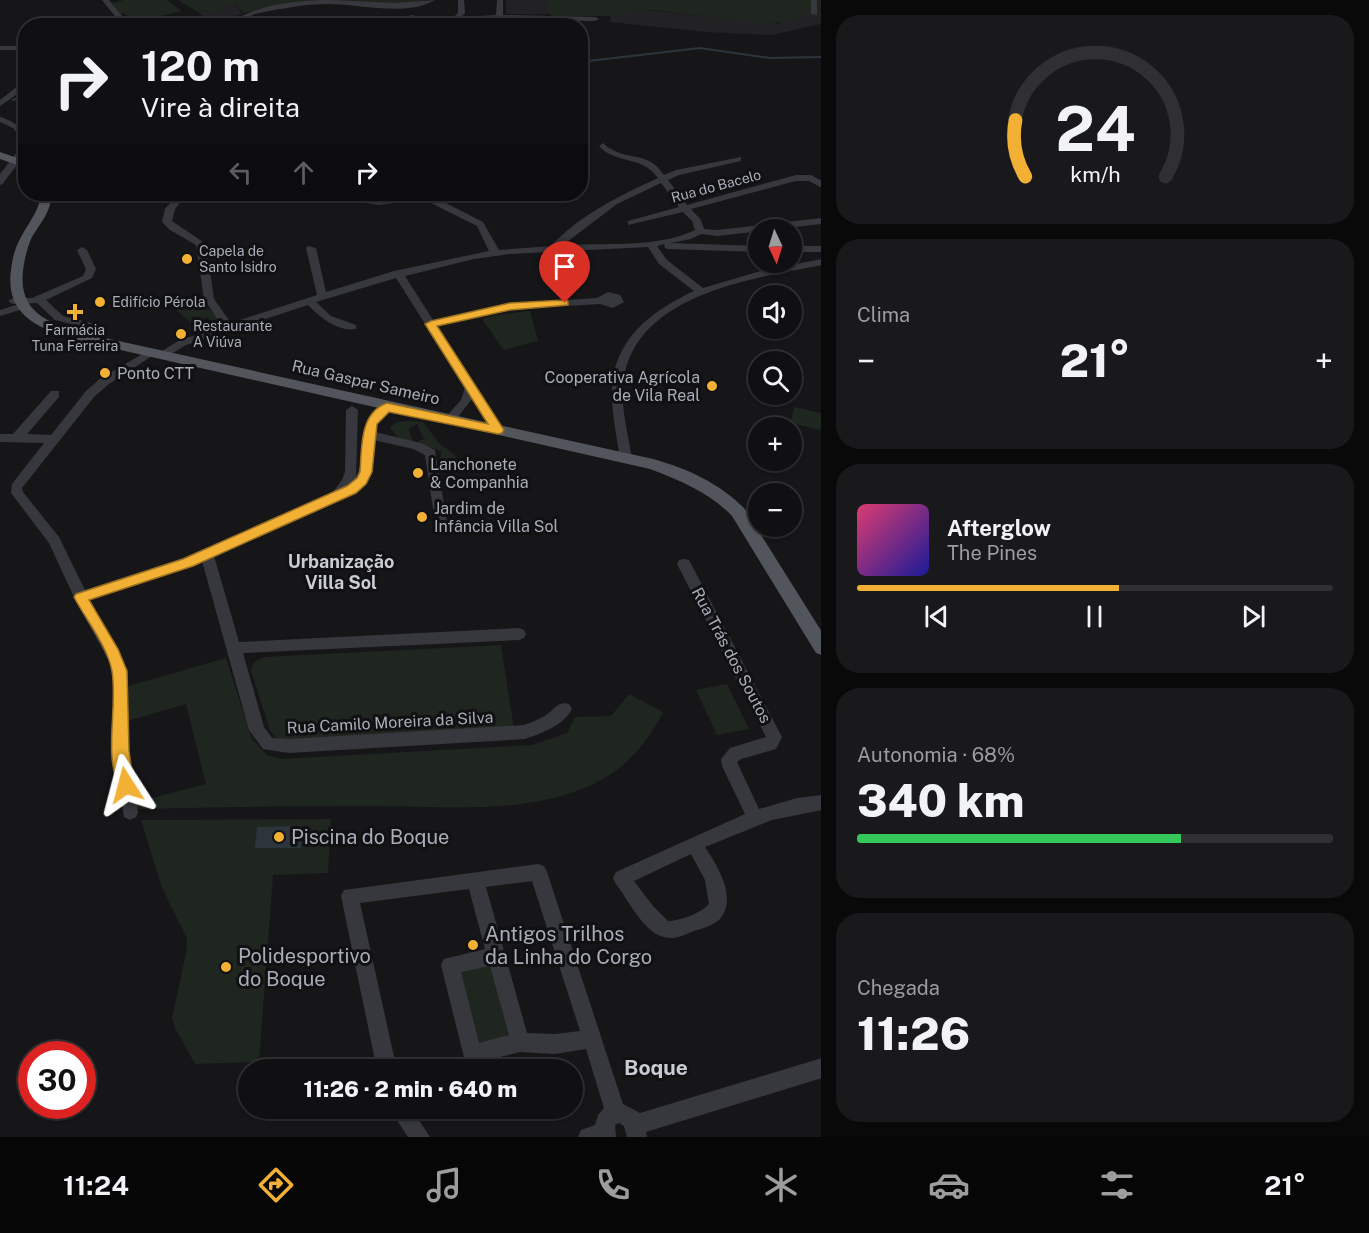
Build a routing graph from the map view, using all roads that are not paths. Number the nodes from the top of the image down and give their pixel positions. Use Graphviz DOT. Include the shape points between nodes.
graph roads {
  1 [pos="105,0"];
  2 [pos="432,0"];
  3 [pos="461,0"];
  4 [pos="500,0"];
  5 [pos="814,0"];
  6 [pos="461,13"];
  7 [pos="815,14"];
  8 [pos="247,16"];
  9 [pos="474,17"];
  10 [pos="121,18"];
  11 [pos="239,18"];
  12 [pos="456,18"];
  13 [pos="470,18"];
  14 [pos="500,18"];
  15 [pos="588,19"];
  16 [pos="595,19"];
  17 [pos="0,48"];
  18 [pos="18,48"];
  19 [pos="18,90"];
  20 [pos="0,104"];
  21 [pos="0,119"];
  22 [pos="18,125"];
  23 [pos="603,146"];
  24 [pos="0,155"];
  25 [pos="738,159"];
  26 [pos="18,161"];
  27 [pos="18,163"];
  28 [pos="663,179"];
  29 [pos="0,182"];
  30 [pos="821,184"];
  31 [pos="45,201"];
  32 [pos="176,201"];
  33 [pos="439,201"];
  34 [pos="686,208"];
  35 [pos="821,221"];
  36 [pos="631,222"];
  37 [pos="700,231"];
  38 [pos="651,244"];
  39 [pos="311,248"];
  40 [pos="554,249"];
  41 [pos="748,249"];
  42 [pos="802,249"];
  43 [pos="821,249"];
  44 [pos="82,250"];
  45 [pos="495,253"];
  46 [pos="821,262"];
  47 [pos="398,273"];
  48 [pos="702,292"];
  49 [pos="322,296"];
  50 [pos="37,301"];
  51 [pos="309,301"];
  52 [pos="602,301"];
  53 [pos="18,308"];
  54 [pos="0,313"];
  55 [pos="431,324"];
  56 [pos="352,327"];
  57 [pos="229,328"];
  58 [pos="90,339"];
  59 [pos="157,354"];
  60 [pos="470,387"];
  61 [pos="55,394"];
  62 [pos="368,407"];
  63 [pos="450,419"];
  64 [pos="498,430"];
  65 [pos="368,434"];
  66 [pos="0,438"];
  67 [pos="16,439"];
  68 [pos="53,439"];
  69 [pos="352,459"];
  70 [pos="367,459"];
  71 [pos="626,459"];
  72 [pos="333,498"];
  73 [pos="441,522"];
  74 [pos="207,554"];
  75 [pos="684,564"];
  76 [pos="81,597"];
  77 [pos="519,634"];
  78 [pos="821,646"];
  79 [pos="234,648"];
  80 [pos="564,709"];
  81 [pos="821,802"];
  82 [pos="130,812"];
  83 [pos="755,818"];
  84 [pos="695,845"];
  85 [pos="475,880"];
  86 [pos="497,955"];
  87 [pos="590,1031"];
  88 [pos="520,1042"];
  89 [pos="385,1059"];
  90 [pos="821,1068"];
  91 [pos="616,1113"];
  92 [pos="407,1119"];
  93 [pos="636,1131"];
  94 [pos="599,1135"];
  95 [pos="420,1137"];
  1 -- 10 [label="street"];
  2 -- 8 [label="street" via="392,6 306,3"];
  3 -- 6 [label="street"];
  4 -- 14 [label="street"];
  5 -- 7 [label="street"];
  6 -- 9 [label="street"];
  6 -- 12 [label="street"];
  8 -- 11 [label="street"];
  9 -- 13 [label="street"];
  9 -- 14 [label="street"];
  15 -- 16 [label="street"];
  17 -- 18 [label="street"];
  19 -- 20 [label="street"];
  21 -- 22 [label="street"];
  23 -- 28 [label="street" via="646,162"];
  24 -- 26 [label="main road"];
  25 -- 28 [label="street"];
  27 -- 29 [label="street" via="5,170"];
  28 -- 34 [label="street"];
  28 -- 40 [label="street" via="608,206"];
  30 -- 34 [label="street, Rua do Bacelo" via="808,177 796,178"];
  31 -- 53 [label="main road" via="9,271 8,285"];
  32 -- 57 [label="street" via="167,222 201,244 209,299"];
  33 -- 45 [label="street" via="477,222"];
  34 -- 36 [label="street, Rua do Bacelo"];
  34 -- 37 [label="street"];
  35 -- 37 [label="street" via="717,233"];
  37 -- 38 [label="street"];
  38 -- 40 [label="street"];
  38 -- 41 [label="street"];
  38 -- 48 [label="street" via="662,261"];
  39 -- 49 [label="street"];
  40 -- 45 [label="street"];
  42 -- 43 [label="street"];
  44 -- 50 [label="street" via="91,269 89,277"];
  45 -- 47 [label="street"];
  46 -- 48 [label="street"];
  47 -- 49 [label="street"];
  47 -- 55 [label="street"];
  48 -- 71 [label="street" via="654,318 632,339 625,352 618,392"];
  49 -- 51 [label="street"];
  50 -- 53 [label="street"];
  50 -- 53 [label="street"];
  50 -- 58 [label="street" via="62,319 96,327"];
  51 -- 56 [label="street" via="327,318"];
  51 -- 57 [label="street"];
  52 -- 55 [label="street" via="510,307"];
  53 -- 54 [label="street"];
  53 -- 58 [label="main road, Rua Gaspar Sameiro" via="50,328"];
  55 -- 60 [label="street"];
  57 -- 59 [label="street"];
  58 -- 59 [label="main road, Rua Gaspar Sameiro"];
  59 -- 62 [label="main road, Rua Gaspar Sameiro"];
  59 -- 68 [label="street" via="95,389"];
  60 -- 63 [label="street" via="466,400"];
  60 -- 64 [label="street"];
  61 -- 67 [label="street"];
  62 -- 63 [label="main road, Rua Gaspar Sameiro"];
  62 -- 65 [label="street"];
  62 -- 69 [label="street"];
  63 -- 64 [label="main road, Rua Gaspar Sameiro"];
  64 -- 71 [label="main road, Rua Gaspar Sameiro"];
  65 -- 70 [label="street"];
  65 -- 73 [label="street" via="431,453"];
  66 -- 67 [label="street"];
  67 -- 68 [label="street"];
  68 -- 76 [label="street" via="16,487 17,493 54,540"];
  69 -- 70 [label="street" via="359,463"];
  69 -- 72 [label="street" via="348,482"];
  70 -- 72 [label="street" via="362,481"];
  71 -- 78 [label="main road, Rua Gaspar Sameiro" via="689,477 728,502 742,518"];
  72 -- 74 [label="street"];
  74 -- 76 [label="street"];
  74 -- 79 [label="street, Rua Camilo Moreira da Silva"];
  75 -- 83 [label="street, Rua Trás dos Soutos" via="773,734 771,744 736,753 729,759"];
  76 -- 82 [label="street" via="119,671 121,751"];
  77 -- 79 [label="street"];
  79 -- 80 [label="street, Rua Camilo Moreira da Silva" via="257,730 264,741 274,746 525,732 551,721"];
  81 -- 83 [label="street"];
  83 -- 84 [label="street"];
  84 -- 84 [label="street" via="622,878 667,930 706,917 718,906 713,878"];
  85 -- 86 [label="street"];
  85 -- 87 [label="street" via="538,872"];
  85 -- 89 [label="street" via="350,896"];
  86 -- 88 [label="street"];
  86 -- 88 [label="street" via="450,965 472,1054"];
  87 -- 88 [label="street" via="555,1044"];
  87 -- 91 [label="street"];
  90 -- 93 [label="street"];
  91 -- 93 [label="street" via="629,1116"];
  91 -- 94 [label="street" via="608,1117"];
  92 -- 95 [label="street"];
}
